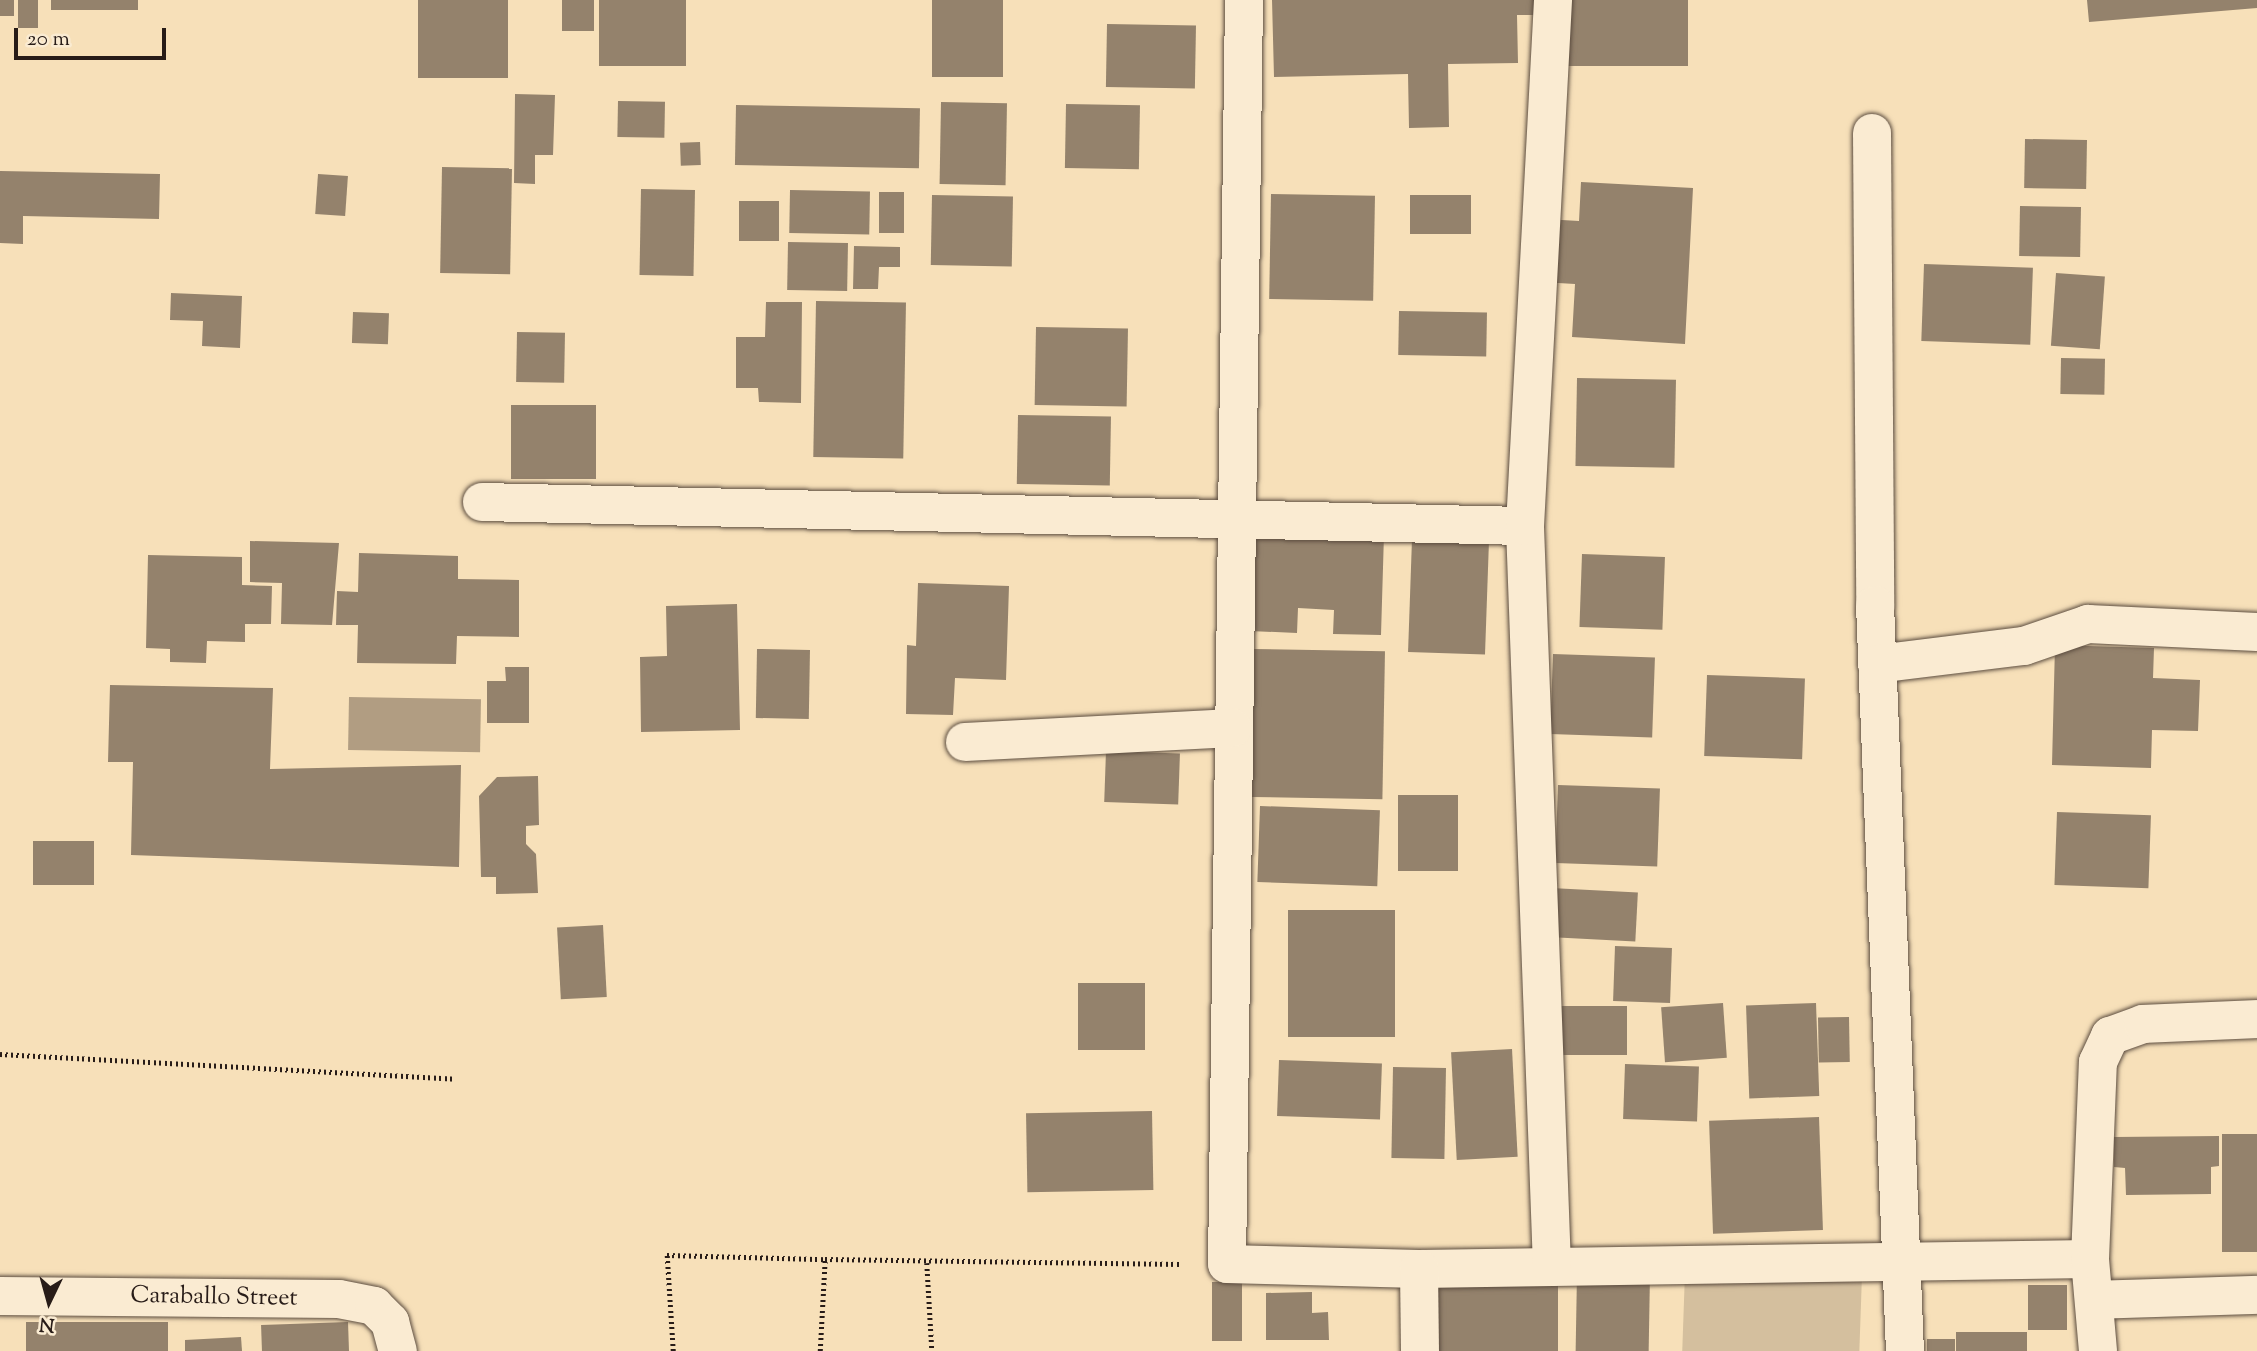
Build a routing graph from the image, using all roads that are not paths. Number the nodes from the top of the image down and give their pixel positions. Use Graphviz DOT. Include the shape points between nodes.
graph roads {
  1 [pos="1244,0"];
  2 [pos="1553,0"];
  3 [pos="1872,134"];
  4 [pos="482,502"];
  5 [pos="1236,516"];
  6 [pos="1525,526"];
  7 [pos="2257,632"];
  8 [pos="1877,664"];
  9 [pos="1233,728"];
  10 [pos="965,742"];
  11 [pos="2257,1019"];
  12 [pos="2090,1259"];
  13 [pos="1903,1264"];
  14 [pos="1552,1268"];
  15 [pos="1419,1269"];
  16 [pos="2257,1295"];
  17 [pos="0,1296"];
  18 [pos="2094,1300"];
  19 [pos="398,1351"];
  20 [pos="1420,1351"];
  21 [pos="1905,1351"];
  22 [pos="2098,1351"];
  1 -- 5 [label="street"];
  2 -- 6 [label="street"];
  3 -- 8 [label="street"];
  4 -- 5 [label="street"];
  5 -- 6 [label="street"];
  5 -- 9 [label="street"];
  6 -- 14 [label="street"];
  7 -- 8 [label="street" via="2088,624 2024,646"];
  8 -- 13 [label="street"];
  9 -- 10 [label="street"];
  9 -- 15 [label="street" via="1227,1265"];
  11 -- 12 [label="street" via="2143,1024 2110,1037 2098,1062"];
  12 -- 13 [label="street"];
  12 -- 18 [label="street"];
  13 -- 14 [label="street"];
  13 -- 21 [label="street"];
  14 -- 15 [label="street"];
  15 -- 20 [label="street"];
  16 -- 18 [label="street"];
  17 -- 19 [label="street, Caraballo Street" via="340,1299 374,1306 390,1322"];
  18 -- 22 [label="street"];
}
